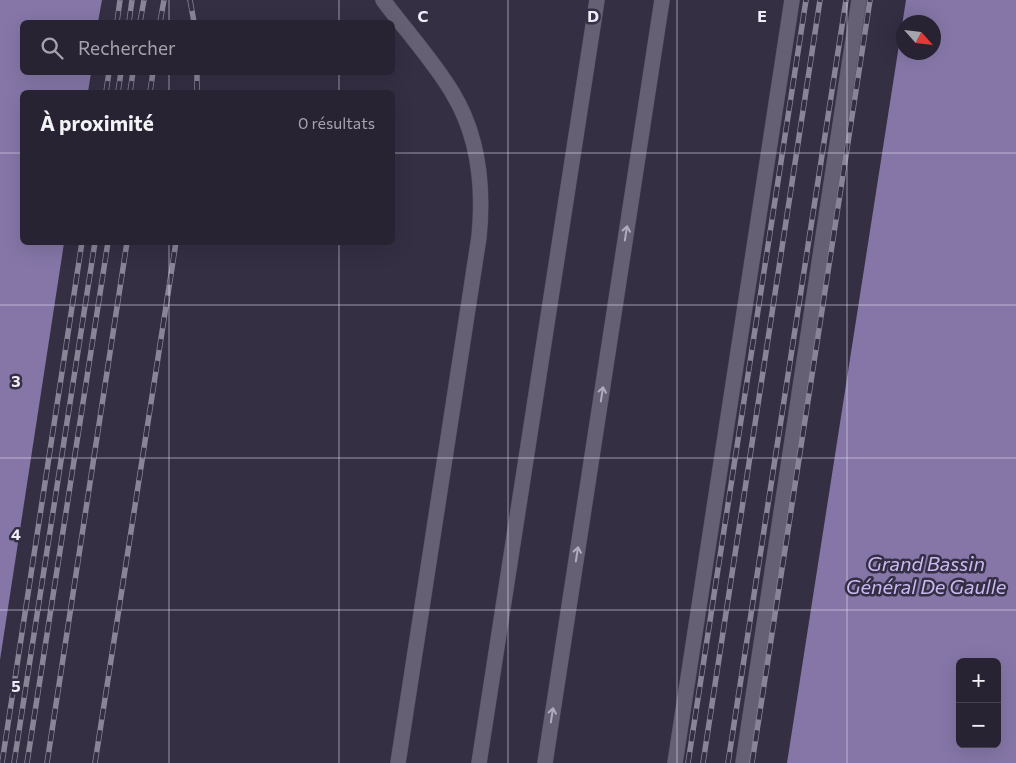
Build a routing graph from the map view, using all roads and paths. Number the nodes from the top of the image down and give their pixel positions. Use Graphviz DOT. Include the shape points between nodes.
graph roads {
  1 [pos="383,0"];
  2 [pos="597,0"];
  3 [pos="662,0"];
  4 [pos="792,0"];
  5 [pos="859,0"];
  6 [pos="398,763"];
  7 [pos="479,763"];
  8 [pos="545,763"];
  9 [pos="674,763"];
  10 [pos="743,763"];
  1 -- 6 [label="lane" via="453,93 477,156 482,195 480,237"];
  2 -- 7 [label="lane"];
  8 -- 3 [label="lane, one-way"];
  4 -- 9 [label="lane"];
  5 -- 10 [label="lane"];
}
